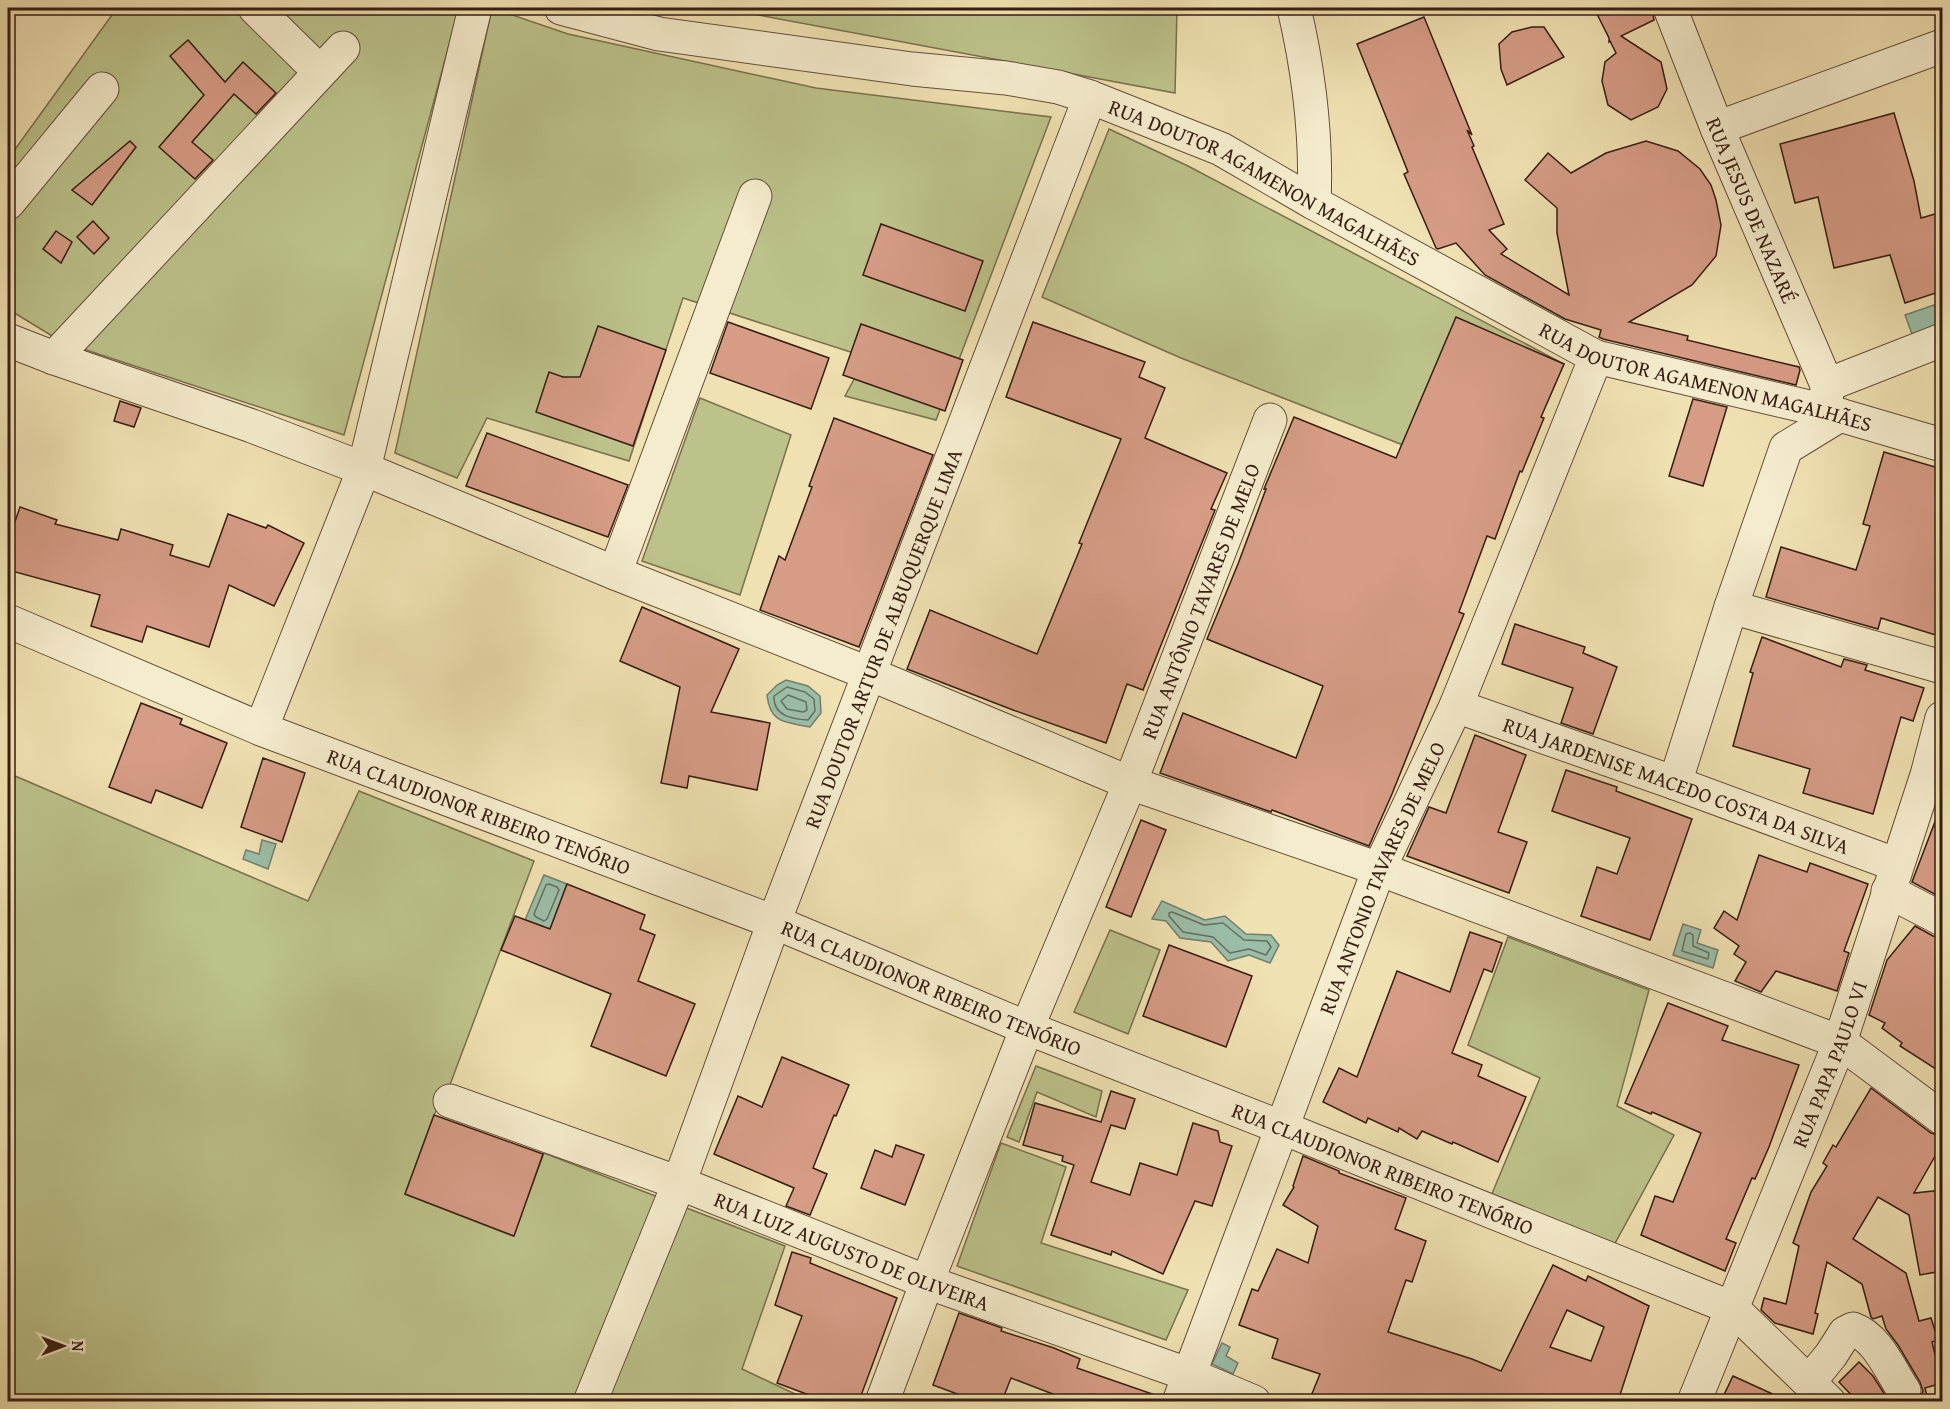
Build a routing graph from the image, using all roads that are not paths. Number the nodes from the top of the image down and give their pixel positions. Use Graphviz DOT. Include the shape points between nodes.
graph roads {
  1 [pos="255,8"];
  2 [pos="475,8"];
  3 [pos="561,8"];
  4 [pos="1294,8"];
  5 [pos="1670,8"];
  6 [pos="1942,45"];
  7 [pos="343,48"];
  8 [pos="319,71"];
  9 [pos="102,89"];
  10 [pos="1090,97"];
  11 [pos="1717,128"];
  12 [pos="755,196"];
  13 [pos="8,203"];
  14 [pos="1314,203"];
  15 [pos="8,339"];
  16 [pos="1942,340"];
  17 [pos="1596,357"];
  18 [pos="54,358"];
  19 [pos="1831,403"];
  20 [pos="1270,420"];
  21 [pos="1942,445"];
  22 [pos="364,469"];
  23 [pos="615,573"];
  24 [pos="1731,607"];
  25 [pos="8,621"];
  26 [pos="1942,667"];
  27 [pos="870,674"];
  28 [pos="1456,706"];
  29 [pos="1942,718"];
  30 [pos="261,729"];
  31 [pos="1935,781"];
  32 [pos="1130,783"];
  33 [pos="1675,783"];
  34 [pos="1379,869"];
  35 [pos="1893,878"];
  36 [pos="1942,918"];
  37 [pos="774,922"];
  38 [pos="1027,1028"];
  39 [pos="1840,1042"];
  40 [pos="450,1101"];
  41 [pos="1942,1118"];
  42 [pos="1282,1128"];
  43 [pos="679,1184"];
  44 [pos="927,1282"];
  45 [pos="1732,1308"];
  46 [pos="1184,1388"];
  47 [pos="1904,1391"];
  48 [pos="1819,1392"];
  49 [pos="590,1401"];
  50 [pos="882,1401"];
  51 [pos="1254,1401"];
  52 [pos="1694,1401"];
  1 -- 8 [label="street"];
  2 -- 22 [label="street"];
  3 -- 10 [label="street, RUA DOUTOR AGAMENON MAGALHÃES" via="659,34 1006,78"];
  4 -- 14 [label="street" via="1310,89 1316,165"];
  5 -- 11 [label="street, RUA JESUS DE NAZARÉ"];
  6 -- 11 [label="street"];
  7 -- 8 [label="street"];
  8 -- 18 [label="street"];
  9 -- 13 [label="street"];
  10 -- 14 [label="street, RUA DOUTOR AGAMENON MAGALHÃES" via="1221,149"];
  10 -- 27 [label="street, RUA DOUTOR ARTUR DE ALBUQUERQUE LIMA"];
  11 -- 19 [label="street, RUA JESUS DE NAZARÉ"];
  12 -- 23 [label="street"];
  14 -- 17 [label="street, RUA DOUTOR AGAMENON MAGALHÃES"];
  15 -- 18 [label="street"];
  16 -- 19 [label="street"];
  17 -- 19 [label="street, RUA DOUTOR AGAMENON MAGALHÃES"];
  17 -- 28 [label="street, RUA ANTONIO TAVARES DE MELO"];
  18 -- 22 [label="street"];
  19 -- 21 [label="street, RUA DOUTOR AGAMENON MAGALHÃES"];
  19 -- 24 [label="street" via="1786,448"];
  20 -- 32 [label="street, RUA ANTÔNIO TAVARES DE MELO"];
  22 -- 23 [label="street"];
  22 -- 30 [label="street"];
  23 -- 27 [label="street"];
  24 -- 26 [label="street"];
  24 -- 33 [label="street"];
  25 -- 30 [label="street, RUA CLAUDIONOR RIBEIRO TENÓRIO"];
  27 -- 32 [label="street"];
  27 -- 37 [label="street, RUA DOUTOR ARTUR DE ALBUQUERQUE LIMA"];
  28 -- 33 [label="street, RUA JARDENISE MACEDO COSTA DA SILVA"];
  28 -- 34 [label="street, RUA ANTONIO TAVARES DE MELO"];
  29 -- 31 [label="street, RUA PAPA PAULO VI"];
  30 -- 37 [label="street, RUA CLAUDIONOR RIBEIRO TENÓRIO"];
  31 -- 35 [label="street, RUA PAPA PAULO VI"];
  32 -- 34 [label="street"];
  32 -- 38 [label="street, RUA ANTÔNIO TAVARES DE MELO"];
  33 -- 35 [label="street, RUA JARDENISE MACEDO COSTA DA SILVA"];
  34 -- 39 [label="street"];
  34 -- 42 [label="street, RUA ANTONIO TAVARES DE MELO"];
  35 -- 36 [label="street, RUA JARDENISE MACEDO COSTA DA SILVA"];
  35 -- 39 [label="street, RUA PAPA PAULO VI"];
  37 -- 38 [label="street, RUA CLAUDIONOR RIBEIRO TENÓRIO"];
  37 -- 43 [label="street, RUA DOUTOR ARTUR DE ALBUQUERQUE LIMA"];
  38 -- 42 [label="street, RUA CLAUDIONOR RIBEIRO TENÓRIO"];
  38 -- 44 [label="street"];
  39 -- 41 [label="street"];
  39 -- 45 [label="street, RUA PAPA PAULO VI"];
  40 -- 43 [label="street, RUA LUIZ AUGUSTO DE OLIVEIRA"];
  42 -- 45 [label="street, RUA CLAUDIONOR RIBEIRO TENÓRIO"];
  42 -- 46 [label="street, RUA ANTONIO TAVARES DE MELO"];
  43 -- 44 [label="street, RUA LUIZ AUGUSTO DE OLIVEIRA"];
  43 -- 49 [label="street, RUA DOUTOR ARTUR DE ALBUQUERQUE LIMA"];
  44 -- 46 [label="street, RUA LUIZ AUGUSTO DE OLIVEIRA"];
  44 -- 50 [label="street"];
  45 -- 48 [label="street, RUA CLAUDIONOR RIBEIRO TENÓRIO"];
  45 -- 52 [label="street, RUA PAPA PAULO VI"];
  46 -- 51 [label="street, RUA LUIZ AUGUSTO DE OLIVEIRA"];
  47 -- 48 [label="street" via="1873,1342 1853,1329 1845,1333 1831,1355"];
}
